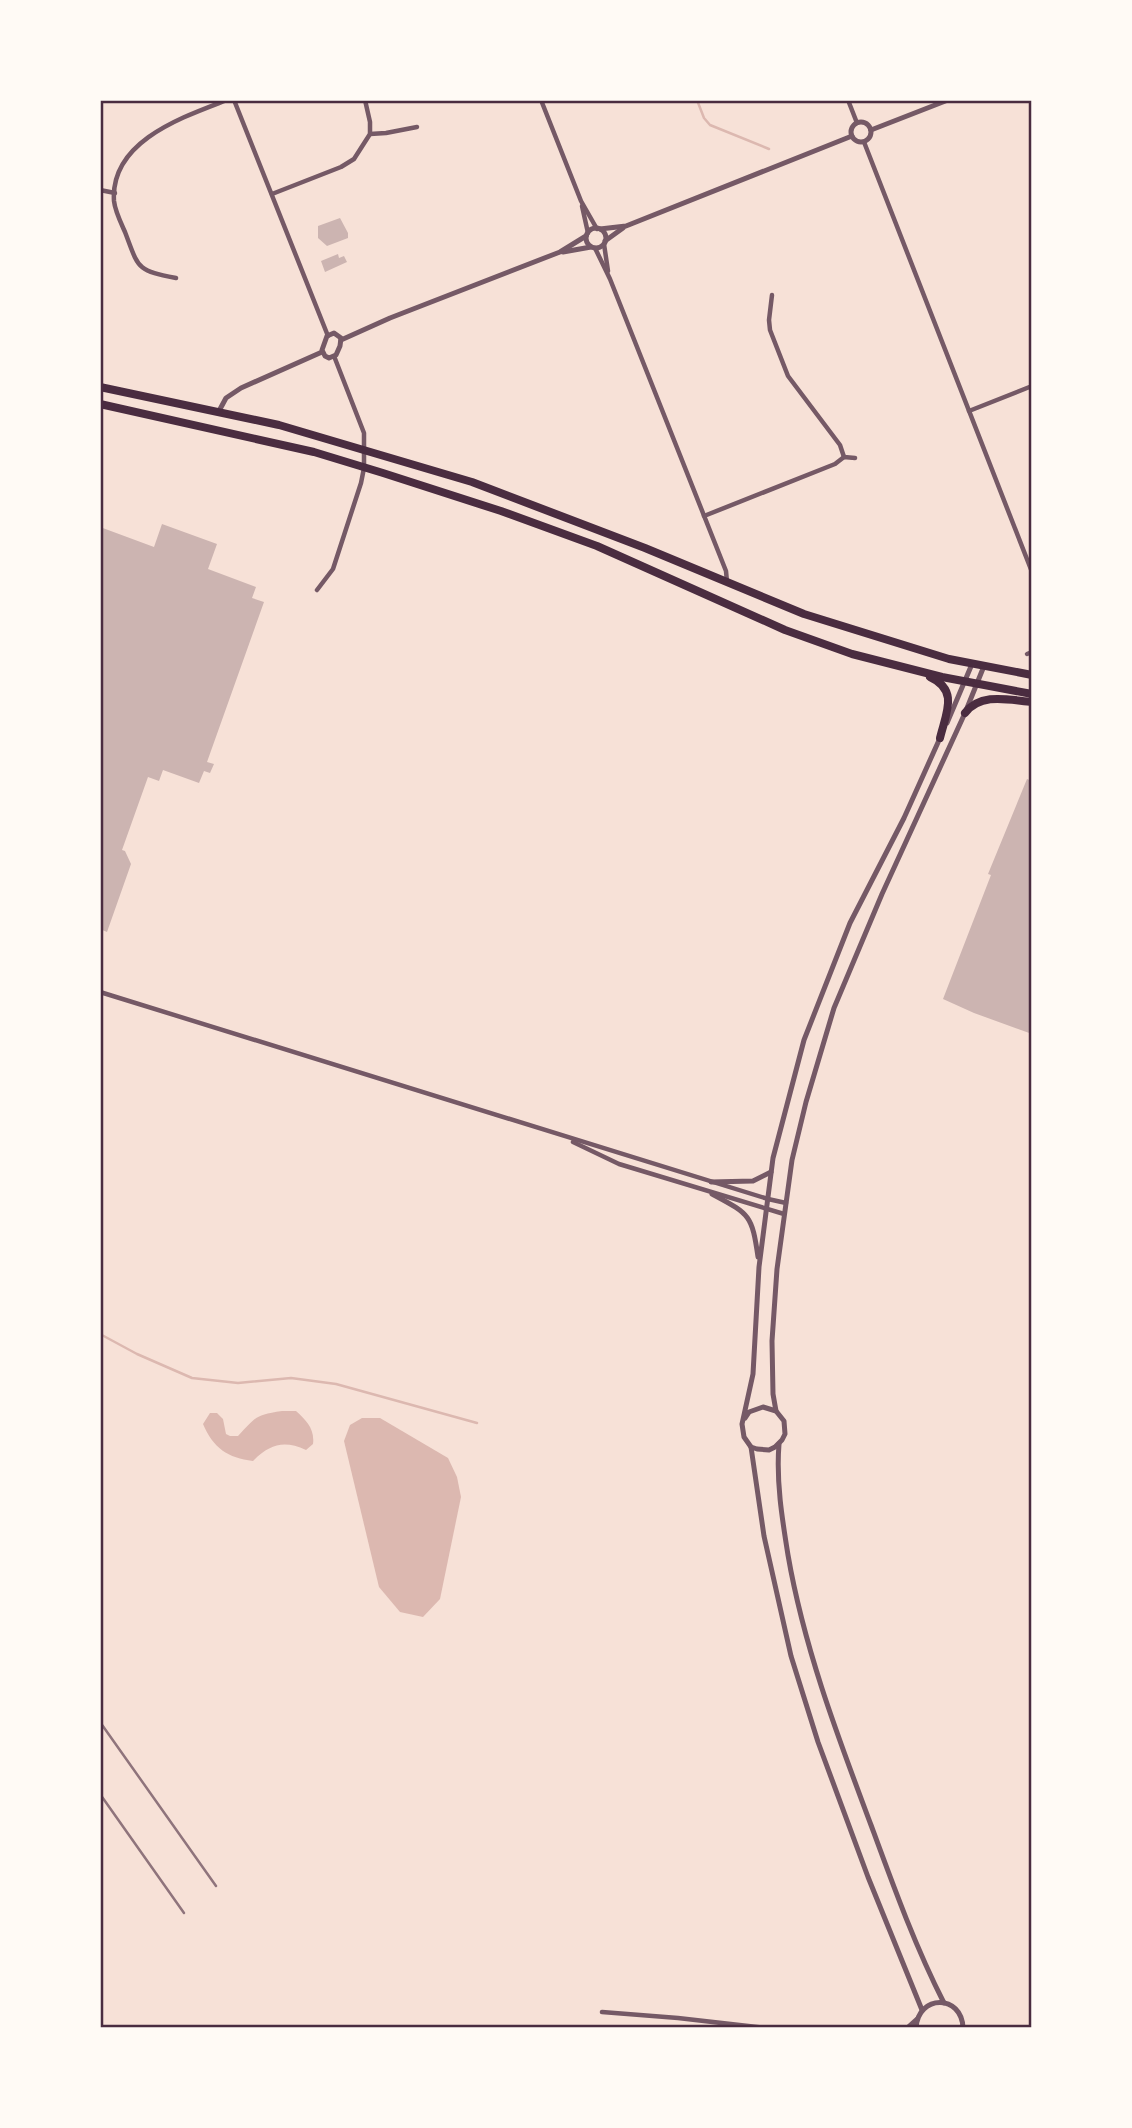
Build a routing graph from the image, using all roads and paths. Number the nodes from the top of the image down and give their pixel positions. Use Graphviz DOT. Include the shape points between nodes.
graph roads {
  1 [pos="227,100"];
  2 [pos="234,100"];
  3 [pos="365,100"];
  4 [pos="541,100"];
  5 [pos="848,100"];
  6 [pos="948,100"];
  7 [pos="857,123"];
  8 [pos="417,127"];
  9 [pos="871,130"];
  10 [pos="370,134"];
  11 [pos="852,136"];
  12 [pos="864,142"];
  13 [pos="100,190"];
  14 [pos="115,193"];
  15 [pos="272,194"];
  16 [pos="581,201"];
  17 [pos="626,226"];
  18 [pos="598,229"];
  19 [pos="587,234"];
  20 [pos="604,243"];
  21 [pos="593,248"];
  22 [pos="560,252"];
  23 [pos="176,278"];
  24 [pos="610,279"];
  25 [pos="772,295"];
  26 [pos="328,336"];
  27 [pos="341,340"];
  28 [pos="322,352"];
  29 [pos="334,356"];
  30 [pos="1032,386"];
  31 [pos="100,387"];
  32 [pos="100,404"];
  33 [pos="219,411"];
  34 [pos="969,411"];
  35 [pos="365,451"];
  36 [pos="844,457"];
  37 [pos="855,458"];
  38 [pos="364,468"];
  39 [pos="704,516"];
  40 [pos="1032,572"];
  41 [pos="727,583"];
  42 [pos="317,590"];
  43 [pos="972,664"];
  44 [pos="984,666"];
  45 [pos="910,669"];
  46 [pos="1032,675"];
  47 [pos="965,682"];
  48 [pos="977,684"];
  49 [pos="1032,694"];
  50 [pos="1032,702"];
  51 [pos="965,713"];
  52 [pos="940,738"];
  53 [pos="100,992"];
  54 [pos="560,1136"];
  55 [pos="771,1172"];
  56 [pos="711,1182"];
  57 [pos="712,1194"];
  58 [pos="768,1199"];
  59 [pos="786,1203"];
  60 [pos="766,1210"];
  61 [pos="784,1214"];
  62 [pos="759,1267"];
  63 [pos="776,1411"];
  64 [pos="745,1418"];
  65 [pos="779,1444"];
  66 [pos="751,1447"];
  67 [pos="944,2003"];
  68 [pos="922,2010"];
  69 [pos="602,2012"];
  70 [pos="917,2019"];
  71 [pos="765,2028"];
  72 [pos="907,2028"];
  73 [pos="916,2028"];
  74 [pos="963,2028"];
  1 -- 14 [label="street" via="179,119 132,150"];
  2 -- 15 [label="street"];
  3 -- 10 [label="street"];
  4 -- 16 [label="street"];
  5 -- 7 [label="street"];
  6 -- 9 [label="street"];
  7 -- 9 [label="street" via="866,123"];
  7 -- 11 [label="street"];
  8 -- 10 [label="street"];
  9 -- 12 [label="street"];
  10 -- 15 [label="street" via="354,159 341,167"];
  11 -- 12 [label="street"];
  11 -- 17 [label="street"];
  12 -- 34 [label="street"];
  13 -- 14 [label="street"];
  14 -- 23 [label="street" via="114,202 136,261 146,272"];
  15 -- 26 [label="street"];
  16 -- 18 [label="street"];
  16 -- 19 [label="street"];
  17 -- 18 [label="street"];
  17 -- 20 [label="street"];
  18 -- 19 [label="street"];
  18 -- 20 [label="street" via="605,234"];
  19 -- 21 [label="street"];
  19 -- 22 [label="street"];
  20 -- 21 [label="street"];
  20 -- 24 [label="street"];
  21 -- 22 [label="street"];
  21 -- 24 [label="street"];
  22 -- 27 [label="street"];
  24 -- 39 [label="street"];
  25 -- 36 [label="street" via="770,330 788,376 840,445"];
  26 -- 27 [label="street" via="334,333"];
  26 -- 28 [label="street"];
  27 -- 29 [label="street"];
  28 -- 29 [label="street"];
  28 -- 33 [label="street" via="241,388 226,398"];
  29 -- 35 [label="street" via="364,433"];
  30 -- 34 [label="street"];
  31 -- 33 [label="highway"];
  32 -- 38 [label="highway" via="314,452"];
  33 -- 35 [label="highway"];
  34 -- 40 [label="street"];
  35 -- 38 [label="street"];
  35 -- 41 [label="highway" via="472,482"];
  36 -- 37 [label="street"];
  36 -- 39 [label="street"];
  38 -- 42 [label="street" via="333,569"];
  38 -- 45 [label="highway" via="597,546 785,630"];
  39 -- 41 [label="street"];
  41 -- 43 [label="highway" via="804,614"];
  43 -- 44 [label="highway"];
  43 -- 47 [label="street"];
  44 -- 46 [label="highway"];
  44 -- 48 [label="street"];
  45 -- 47 [label="highway"];
  45 -- 52 [label="highway" via="934,679 947,692"];
  47 -- 48 [label="highway"];
  47 -- 52 [label="street"];
  48 -- 49 [label="highway"];
  48 -- 51 [label="street"];
  50 -- 51 [label="highway" via="987,699 976,701"];
  51 -- 59 [label="street" via="834,1008 806,1102"];
  52 -- 55 [label="street" via="850,923 818,1001 791,1086"];
  53 -- 54 [label="street"];
  54 -- 56 [label="street"];
  54 -- 57 [label="street" via="619,1164"];
  55 -- 56 [label="street" via="752,1181"];
  55 -- 58 [label="street"];
  56 -- 58 [label="street"];
  57 -- 60 [label="street"];
  57 -- 62 [label="street" via="749,1219"];
  58 -- 59 [label="street"];
  58 -- 60 [label="street"];
  59 -- 61 [label="street"];
  60 -- 61 [label="street"];
  60 -- 62 [label="street"];
  61 -- 63 [label="street" via="772,1342"];
  62 -- 64 [label="street" via="753,1374"];
  63 -- 64 [label="street" via="763,1407"];
  63 -- 65 [label="street" via="785,1428"];
  64 -- 66 [label="street" via="742,1431"];
  65 -- 66 [label="street" via="763,1450"];
  65 -- 67 [label="street" via="783,1529 807,1640 896,1891"];
  66 -- 68 [label="street" via="764,1536 791,1656 818,1742"];
  67 -- 68 [label="street"];
  67 -- 74 [label="street" via="959,2013"];
  68 -- 70 [label="street"];
  69 -- 71 [label="street"];
  70 -- 72 [label="street"];
  70 -- 73 [label="street"];
}
